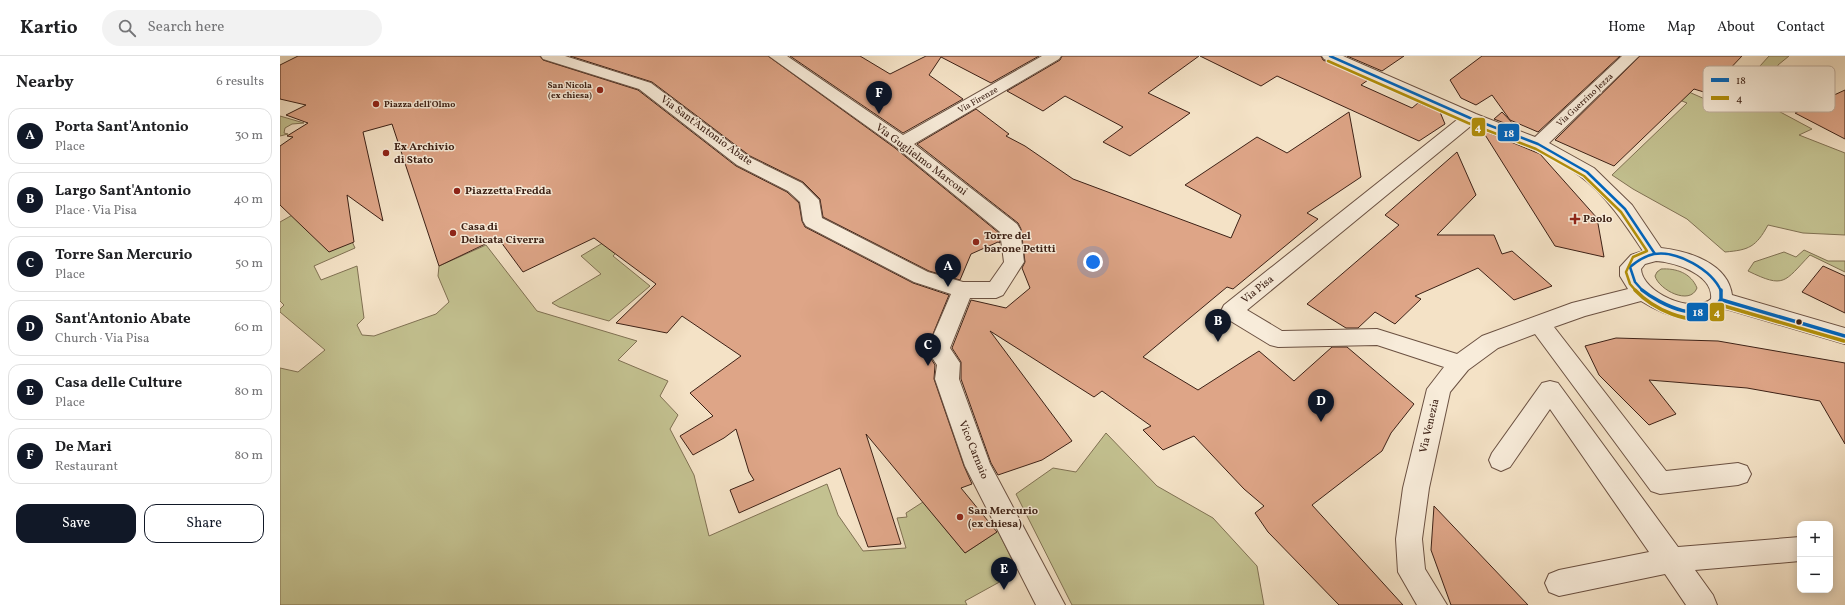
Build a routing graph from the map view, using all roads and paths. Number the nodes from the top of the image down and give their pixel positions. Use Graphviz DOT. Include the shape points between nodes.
graph roads {
  1 [pos="549,56"];
  2 [pos="777,56"];
  3 [pos="1053,56"];
  4 [pos="1330,56"];
  5 [pos="1631,56"];
  6 [pos="1470,118"];
  7 [pos="902,143"];
  8 [pos="1538,144"];
  9 [pos="1655,254"];
  10 [pos="963,290"];
  11 [pos="996,290"];
  12 [pos="1643,293"];
  13 [pos="1722,300"];
  14 [pos="1539,324"];
  15 [pos="1845,336"];
  16 [pos="1460,364"];
  17 [pos="1501,460"];
  18 [pos="1738,474"];
  19 [pos="1797,549"];
  20 [pos="1670,560"];
  21 [pos="1559,583"];
  22 [pos="1051,605"];
  23 [pos="1433,605"];
  24 [pos="1702,605"];
  1 -- 10 [label="street, Via Sant'Antonio Abate" via="645,86 743,161 795,187 809,200 813,221 921,277"];
  2 -- 7 [label="street, Via Guglielmo Marconi"];
  3 -- 7 [label="street, Via Firenze"];
  4 -- 6 [label="street"];
  5 -- 8 [label="street, Via Guerrino Jezza"];
  6 -- 8 [label="street"];
  6 -- 16 [label="street, Via Pisa" via="1232,311 1278,339 1376,337"];
  7 -- 11 [label="street, Via Guglielmo Marconi" via="1010,229 1014,262"];
  8 -- 9 [label="street" via="1587,172 1625,210"];
  9 -- 12 [label="street" via="1642,256 1633,262 1630,271 1634,282"];
  9 -- 13 [label="street" via="1682,259 1708,273 1722,291"];
  10 -- 11 [label="street, Via Sant'Antonio Abate"];
  10 -- 22 [label="street, Vico Carnaio" via="938,350 949,362 947,379 978,466"];
  12 -- 13 [label="street" via="1660,304 1680,311 1700,313 1715,309"];
  12 -- 14 [label="street, Via Venezia" via="1580,309"];
  13 -- 15 [label="street"];
  14 -- 16 [label="street, Via Venezia" via="1490,342"];
  14 -- 18 [label="street" via="1660,483"];
  16 -- 23 [label="street, Via Venezia" via="1439,390 1429,425 1408,539 1412,572"];
  17 -- 20 [label="street" via="1550,390"];
  19 -- 20 [label="street"];
  20 -- 21 [label="street"];
  20 -- 24 [label="street"];
}
